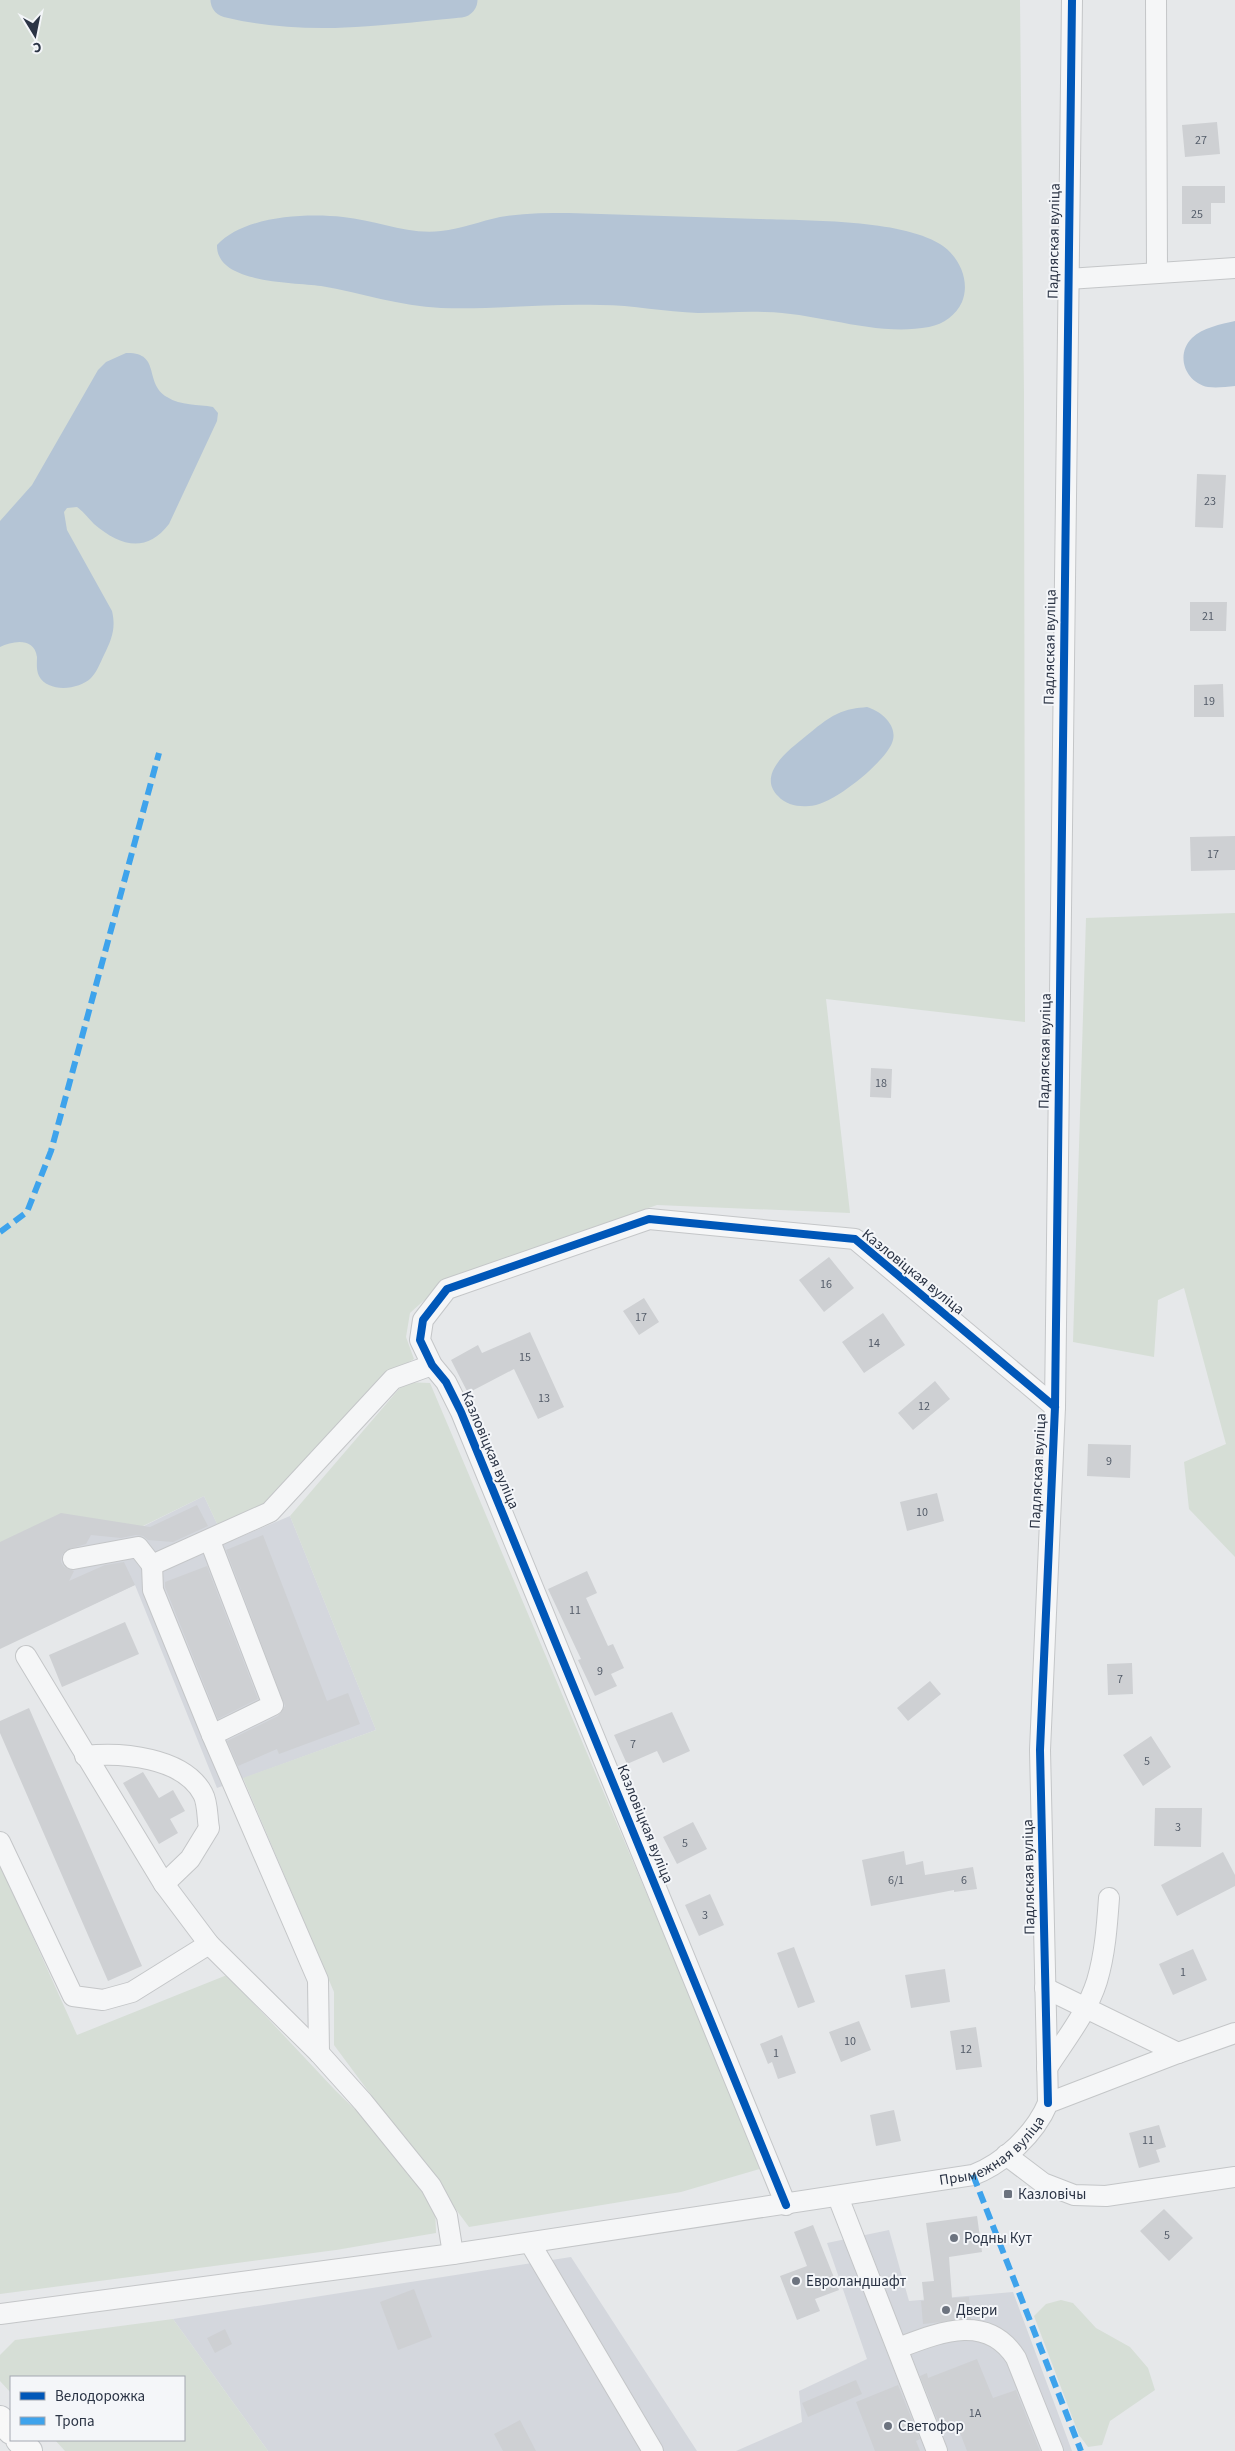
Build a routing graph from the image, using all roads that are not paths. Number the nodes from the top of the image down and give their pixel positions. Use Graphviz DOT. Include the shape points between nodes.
graph roads {
  1 [pos="1072,0"];
  2 [pos="1156,0"];
  3 [pos="1235,268"];
  4 [pos="1157,271"];
  5 [pos="1068,279"];
  6 [pos="432,1365"];
  7 [pos="1055,1407"];
  8 [pos="210,1541"];
  9 [pos="73,1559"];
  10 [pos="152,1564"];
  11 [pos="26,1656"];
  12 [pos="212,1735"];
  13 [pos="84,1756"];
  14 [pos="0,1842"];
  15 [pos="164,1884"];
  16 [pos="1109,1898"];
  17 [pos="209,1944"];
  18 [pos="1045,1988"];
  19 [pos="1085,2008"];
  20 [pos="1235,2033"];
  21 [pos="1178,2052"];
  22 [pos="319,2053"];
  23 [pos="1047,2068"];
  24 [pos="1048,2103"];
  25 [pos="1006,2155"];
  26 [pos="1235,2177"];
  27 [pos="838,2197"];
  28 [pos="786,2205"];
  29 [pos="530,2243"];
  30 [pos="453,2254"];
  31 [pos="0,2314"];
  32 [pos="898,2348"];
  33 [pos="0,2419"];
  34 [pos="10,2430"];
  35 [pos="20,2441"];
  36 [pos="29,2451"];
  37 [pos="653,2451"];
  38 [pos="937,2451"];
  39 [pos="1053,2451"];
  1 -- 5 [label="street, Падляская вуліца"];
  2 -- 4 [label="street"];
  3 -- 4 [label="street"];
  4 -- 5 [label="street"];
  5 -- 7 [label="street, Падляская вуліца"];
  6 -- 7 [label="street, Казловіцкая вуліца" via="420,1340 424,1320 447,1289 649,1219 855,1239"];
  6 -- 8 [label="street" via="393,1379 270,1512"];
  6 -- 28 [label="street, Казловіцкая вуліца" via="446,1382 462,1412"];
  7 -- 18 [label="street, Падляская вуліца" via="1040,1750"];
  8 -- 10 [label="street"];
  8 -- 12 [label="street" via="273,1705"];
  9 -- 10 [label="street" via="138,1547"];
  10 -- 12 [label="street" via="153,1590"];
  11 -- 13 [label="street"];
  12 -- 22 [label="street" via="318,1980"];
  13 -- 15 [label="street"];
  13 -- 15 [label="street" via="109,1753 155,1761 183,1771 204,1794 209,1828 190,1859"];
  14 -- 17 [label="street" via="73,1996 103,2000 132,1992"];
  15 -- 17 [label="street"];
  16 -- 19 [label="street" via="1105,1945 1097,1982"];
  17 -- 22 [label="street"];
  18 -- 19 [label="street"];
  18 -- 23 [label="street, Падляская вуліца"];
  19 -- 21 [label="street"];
  19 -- 23 [label="street"];
  20 -- 21 [label="street, Прымежная вуліца"];
  21 -- 24 [label="street, Прымежная вуліца"];
  22 -- 30 [label="street" via="431,2186 447,2216"];
  23 -- 24 [label="street, Падляская вуліца"];
  24 -- 25 [label="street, Прымежная вуліца" via="1034,2127"];
  25 -- 26 [label="street" via="1044,2184 1074,2195 1106,2196"];
  25 -- 27 [label="street, Прымежная вуліца" via="973,2175"];
  27 -- 28 [label="street, Прымежная вуліца"];
  27 -- 32 [label="street"];
  28 -- 29 [label="street, Прымежная вуліца"];
  29 -- 30 [label="street, Прымежная вуліца"];
  29 -- 37 [label="street"];
  30 -- 31 [label="street, Прымежная вуліца"];
  32 -- 38 [label="street"];
  32 -- 39 [label="street" via="951,2331 981,2330 996,2337 1016,2358"];
  33 -- 34 [label="main road"];
  35 -- 36 [label="main road"];
}
